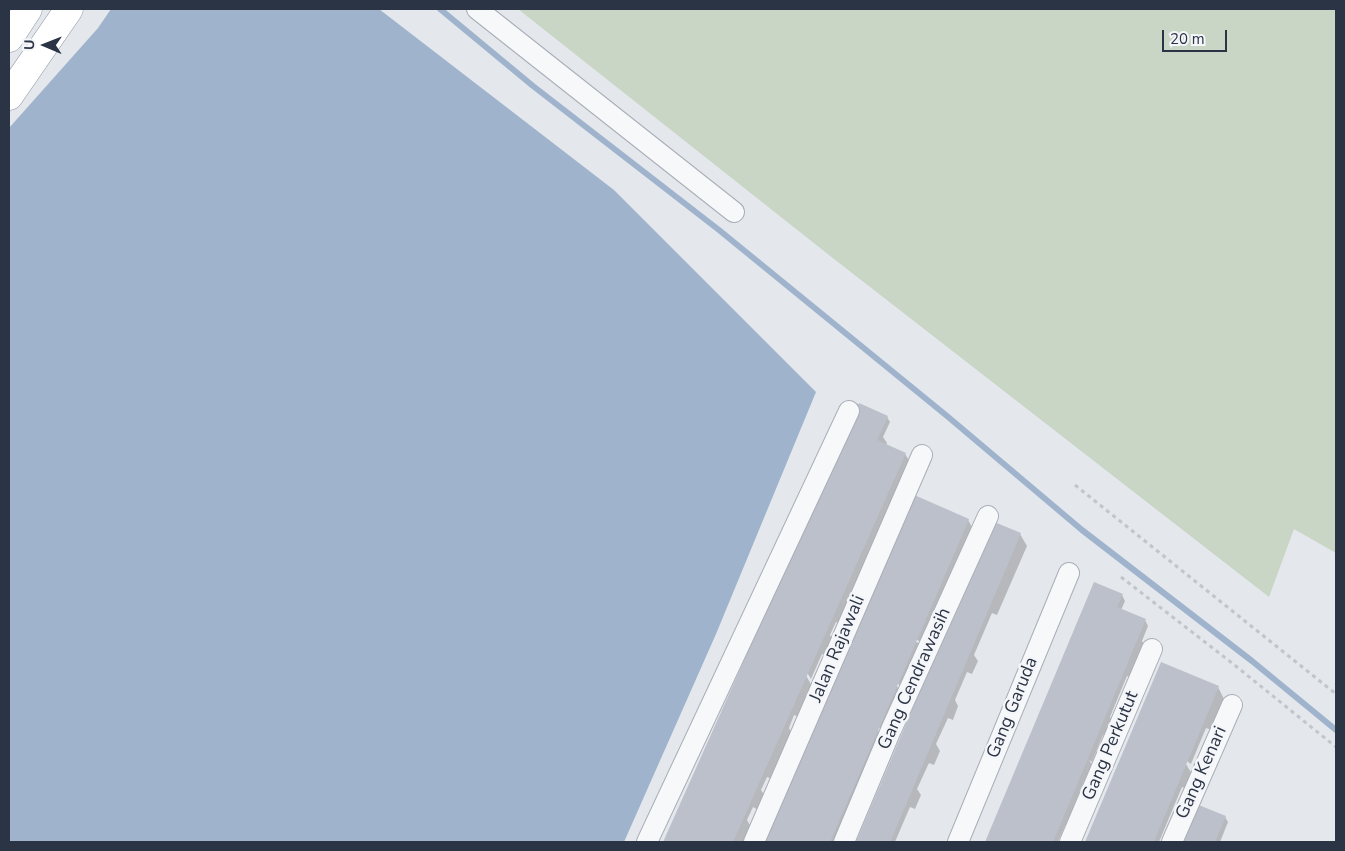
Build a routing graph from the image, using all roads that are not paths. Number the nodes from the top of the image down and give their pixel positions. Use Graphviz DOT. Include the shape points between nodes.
graph roads {
  1 [pos="28,9"];
  2 [pos="69,9"];
  3 [pos="477,9"];
  4 [pos="9,38"];
  5 [pos="9,96"];
  6 [pos="734,212"];
  7 [pos="849,411"];
  8 [pos="922,455"];
  9 [pos="988,516"];
  10 [pos="1069,573"];
  11 [pos="1152,649"];
  12 [pos="1232,704"];
  13 [pos="647,842"];
  14 [pos="754,842"];
  15 [pos="844,842"];
  16 [pos="958,842"];
  17 [pos="1070,842"];
  18 [pos="1172,842"];
  1 -- 4 [label="highway"];
  2 -- 5 [label="highway"];
  3 -- 6 [label="street"];
  7 -- 13 [label="street"];
  8 -- 14 [label="street, Jalan Rajawali"];
  9 -- 15 [label="street, Gang Cendrawasih"];
  10 -- 16 [label="street, Gang Garuda"];
  11 -- 17 [label="street, Gang Perkutut"];
  12 -- 18 [label="street, Gang Kenari"];
}
